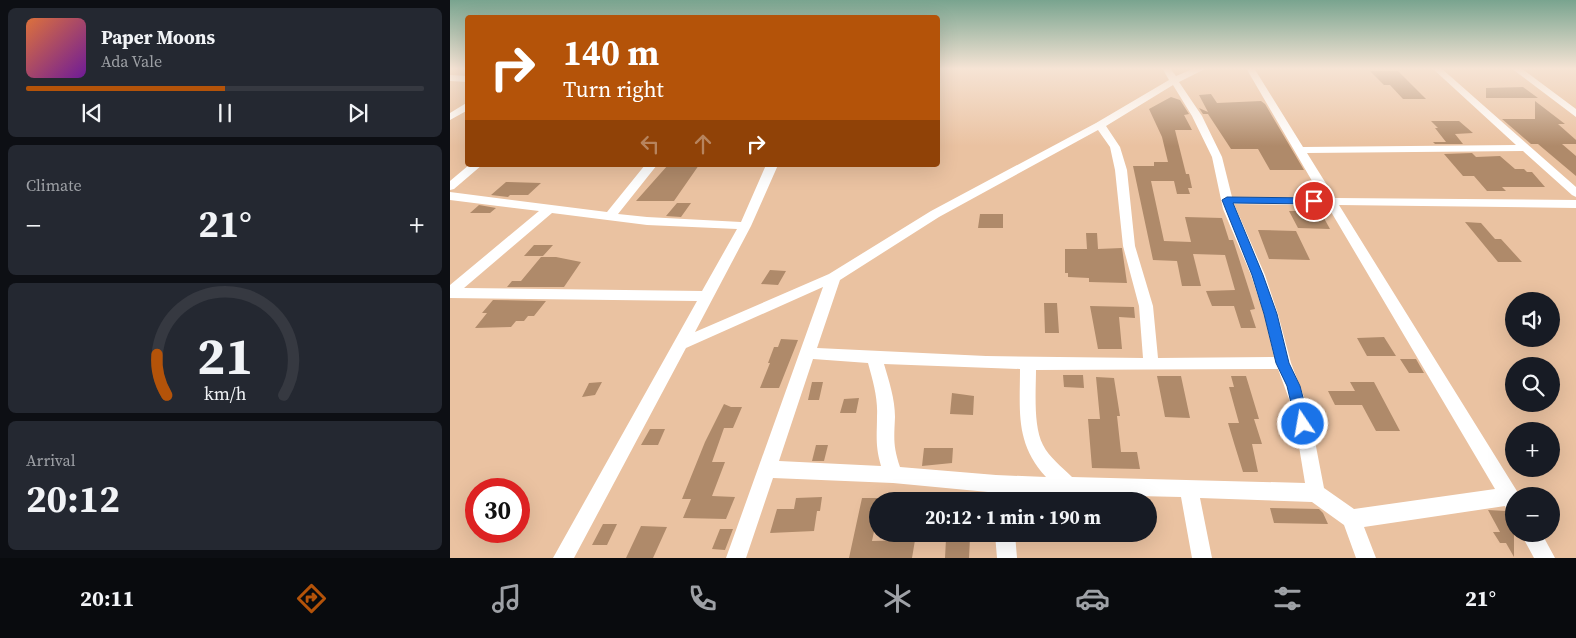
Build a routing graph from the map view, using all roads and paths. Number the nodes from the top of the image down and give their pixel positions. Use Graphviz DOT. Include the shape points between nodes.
graph roads {
  1 [pos="1151,94"];
  2 [pos="1183,94"];
  3 [pos="1266,94"];
  4 [pos="1465,94"];
  5 [pos="1550,94"];
  6 [pos="465,107"];
  7 [pos="1576,114"];
  8 [pos="465,117"];
  9 [pos="450,118"];
  10 [pos="1100,125"];
  11 [pos="1525,148"];
  12 [pos="1300,150"];
  13 [pos="474,167"];
  14 [pos="649,167"];
  15 [pos="771,167"];
  16 [pos="450,187"];
  17 [pos="1576,193"];
  18 [pos="450,196"];
  19 [pos="1227,200"];
  20 [pos="1331,201"];
  21 [pos="1576,204"];
  22 [pos="550,208"];
  23 [pos="609,217"];
  24 [pos="745,226"];
  25 [pos="834,277"];
  26 [pos="450,293"];
  27 [pos="707,296"];
  28 [pos="681,344"];
  29 [pos="808,353"];
  30 [pos="874,357"];
  31 [pos="1028,362"];
  32 [pos="1151,363"];
  33 [pos="1283,363"];
  34 [pos="767,469"];
  35 [pos="893,475"];
  36 [pos="1068,486"];
  37 [pos="1505,488"];
  38 [pos="1189,489"];
  39 [pos="991,492"];
  40 [pos="1007,492"];
  41 [pos="1316,493"];
  42 [pos="1505,501"];
  43 [pos="1351,519"];
  44 [pos="1006,542"];
  45 [pos="1536,542"];
  46 [pos="563,558"];
  47 [pos="736,558"];
  48 [pos="1007,558"];
  49 [pos="1202,558"];
  50 [pos="1366,558"];
  51 [pos="1545,558"];
  1 -- 10 [label="street"];
  2 -- 19 [label="street" via="1213,148"];
  3 -- 12 [label="street"];
  4 -- 11 [label="street"];
  5 -- 7 [label="street"];
  6 -- 9 [label="street"];
  8 -- 9 [label="street"];
  10 -- 25 [label="street" via="935,214"];
  10 -- 32 [label="street" via="1115,147 1122,170 1129,246 1146,306"];
  11 -- 12 [label="street"];
  11 -- 17 [label="street"];
  12 -- 20 [label="street"];
  13 -- 16 [label="street"];
  14 -- 23 [label="street"];
  15 -- 24 [label="street"];
  18 -- 22 [label="street"];
  19 -- 20 [label="street"];
  19 -- 33 [label="street" via="1258,275"];
  20 -- 21 [label="street"];
  20 -- 37 [label="street"];
  22 -- 23 [label="street"];
  22 -- 26 [label="street"];
  23 -- 24 [label="street"];
  24 -- 27 [label="street"];
  25 -- 28 [label="street"];
  25 -- 29 [label="street"];
  26 -- 27 [label="street"];
  27 -- 28 [label="street"];
  28 -- 46 [label="street"];
  29 -- 30 [label="street"];
  29 -- 34 [label="street"];
  30 -- 31 [label="street"];
  30 -- 35 [label="street" via="884,391 884,434"];
  31 -- 32 [label="street"];
  31 -- 36 [label="street" via="1028,432 1042,459"];
  32 -- 33 [label="street"];
  33 -- 41 [label="street" via="1294,386"];
  34 -- 35 [label="street"];
  34 -- 47 [label="street"];
  35 -- 39 [label="street"];
  36 -- 38 [label="street"];
  36 -- 40 [label="street"];
  38 -- 41 [label="street"];
  38 -- 49 [label="street"];
  41 -- 43 [label="street"];
  42 -- 43 [label="street"];
  43 -- 50 [label="street"];
  44 -- 48 [label="street"];
  45 -- 51 [label="street"];
}
